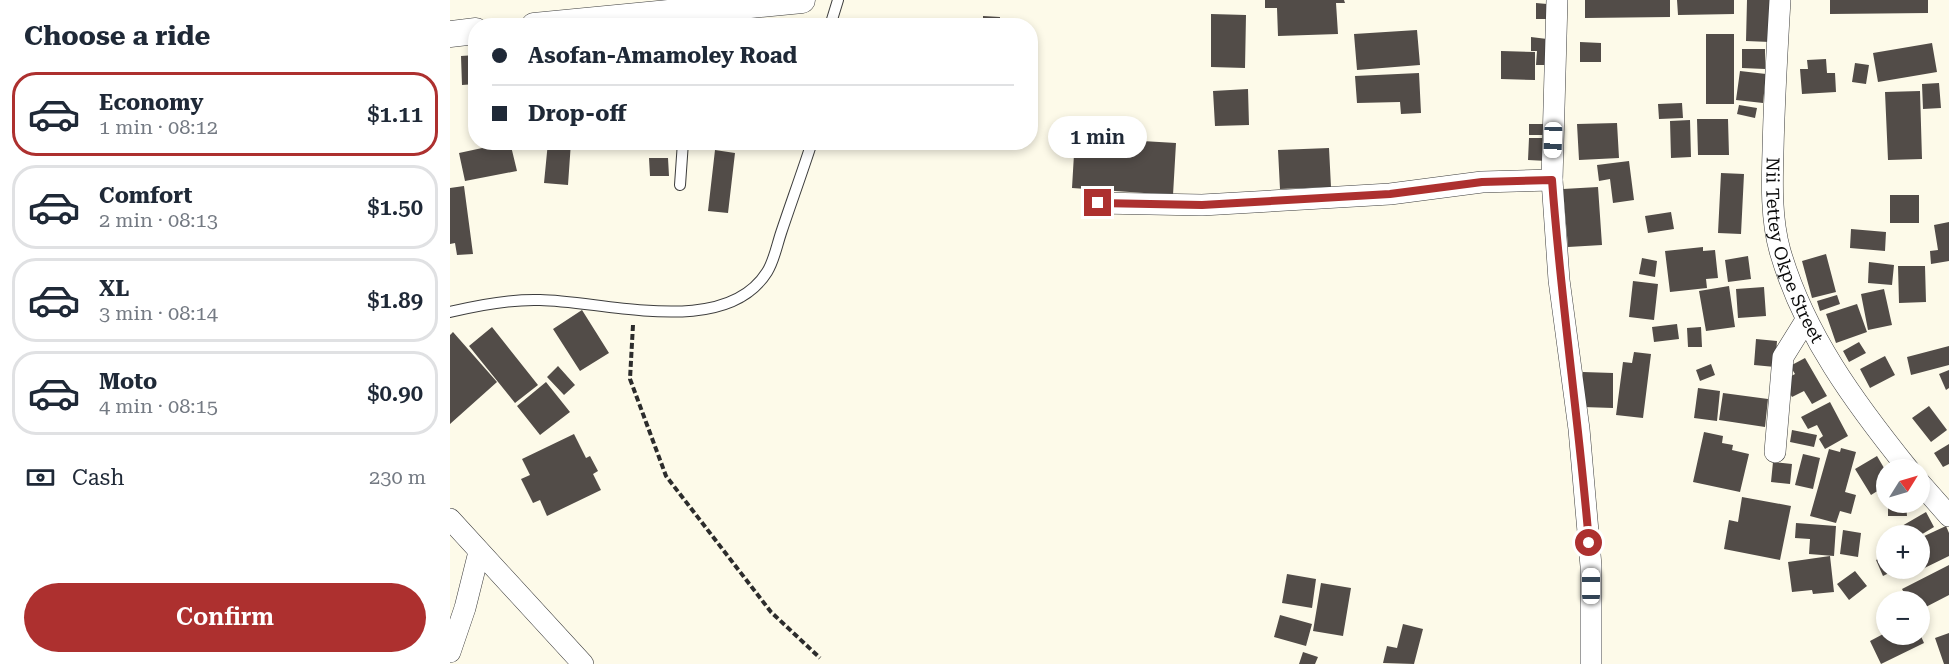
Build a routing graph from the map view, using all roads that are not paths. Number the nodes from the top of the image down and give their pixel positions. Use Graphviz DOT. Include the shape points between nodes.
graph roads {
  1 [pos="802,0"];
  2 [pos="838,0"];
  3 [pos="1557,0"];
  4 [pos="1780,0"];
  5 [pos="692,18"];
  6 [pos="832,18"];
  7 [pos="468,32"];
  8 [pos="450,34"];
  9 [pos="682,150"];
  10 [pos="809,150"];
  11 [pos="1552,180"];
  12 [pos="680,186"];
  13 [pos="1098,203"];
  14 [pos="450,312"];
  15 [pos="1806,320"];
  16 [pos="1775,452"];
  17 [pos="1900,459"];
  18 [pos="1930,493"];
  19 [pos="1947,510"];
  20 [pos="450,519"];
  21 [pos="479,552"];
  22 [pos="450,652"];
  23 [pos="583,664"];
  24 [pos="1591,664"];
  1 -- 5 [label="street"];
  2 -- 6 [label="lane"];
  3 -- 11 [label="street"];
  4 -- 15 [label="street, Nii Tettey Okpe Street" via="1772,194 1780,249"];
  7 -- 8 [label="street"];
  9 -- 12 [label="lane"];
  10 -- 14 [label="lane" via="768,271 750,292 732,304 687,311 537,300 478,305"];
  11 -- 13 [label="street" via="1202,205"];
  11 -- 24 [label="street" via="1559,280 1579,429 1590,555"];
  15 -- 16 [label="street" via="1783,357"];
  15 -- 17 [label="street, Nii Tettey Okpe Street" via="1859,408"];
  18 -- 19 [label="street"];
  20 -- 21 [label="street"];
  21 -- 22 [label="street"];
  21 -- 23 [label="street"];
}
